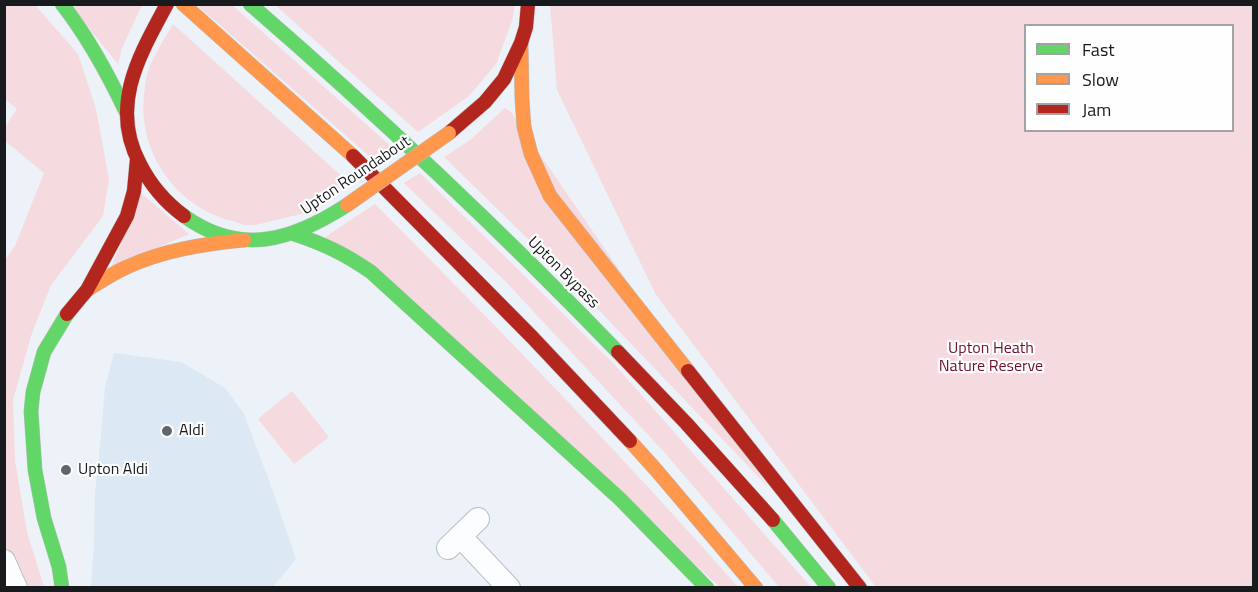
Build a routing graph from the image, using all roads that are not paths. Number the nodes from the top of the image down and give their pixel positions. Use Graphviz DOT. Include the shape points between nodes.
graph roads {
  1 [pos="62,4"];
  2 [pos="167,4"];
  3 [pos="183,4"];
  4 [pos="250,4"];
  5 [pos="528,4"];
  6 [pos="521,43"];
  7 [pos="126,112"];
  8 [pos="136,159"];
  9 [pos="294,234"];
  10 [pos="244,240"];
  11 [pos="87,290"];
  12 [pos="478,519"];
  13 [pos="4,561"];
  14 [pos="16,588"];
  15 [pos="62,588"];
  16 [pos="509,588"];
  17 [pos="707,588"];
  18 [pos="756,588"];
  19 [pos="829,588"];
  20 [pos="860,588"];
  1 -- 7 [label="main road" via="91,44"];
  2 -- 7 [label="main road, Upton Roundabout" via="132,75"];
  3 -- 18 [label="main road" via="350,153 523,328 596,404"];
  4 -- 19 [label="main road, Upton Bypass" via="428,165 567,299 727,468"];
  5 -- 6 [label="main road, Upton Roundabout"];
  6 -- 9 [label="main road, Upton Roundabout, bridge" via="504,79 485,102 347,205"];
  6 -- 20 [label="main road" via="525,127 531,153 550,196"];
  7 -- 8 [label="main road, Upton Roundabout"];
  8 -- 10 [label="main road, Upton Roundabout" via="162,195 191,221"];
  8 -- 11 [label="main road" via="134,191 127,216"];
  9 -- 10 [label="main road, Upton Roundabout"];
  9 -- 17 [label="main road" via="325,245 371,272 620,499"];
  10 -- 11 [label="main road" via="198,244 153,256"];
  11 -- 15 [label="main road" via="63,319 44,352 31,411 35,470"];
  12 -- 16 [label="street" via="454,542"];
  13 -- 14 [label="street"];
}
